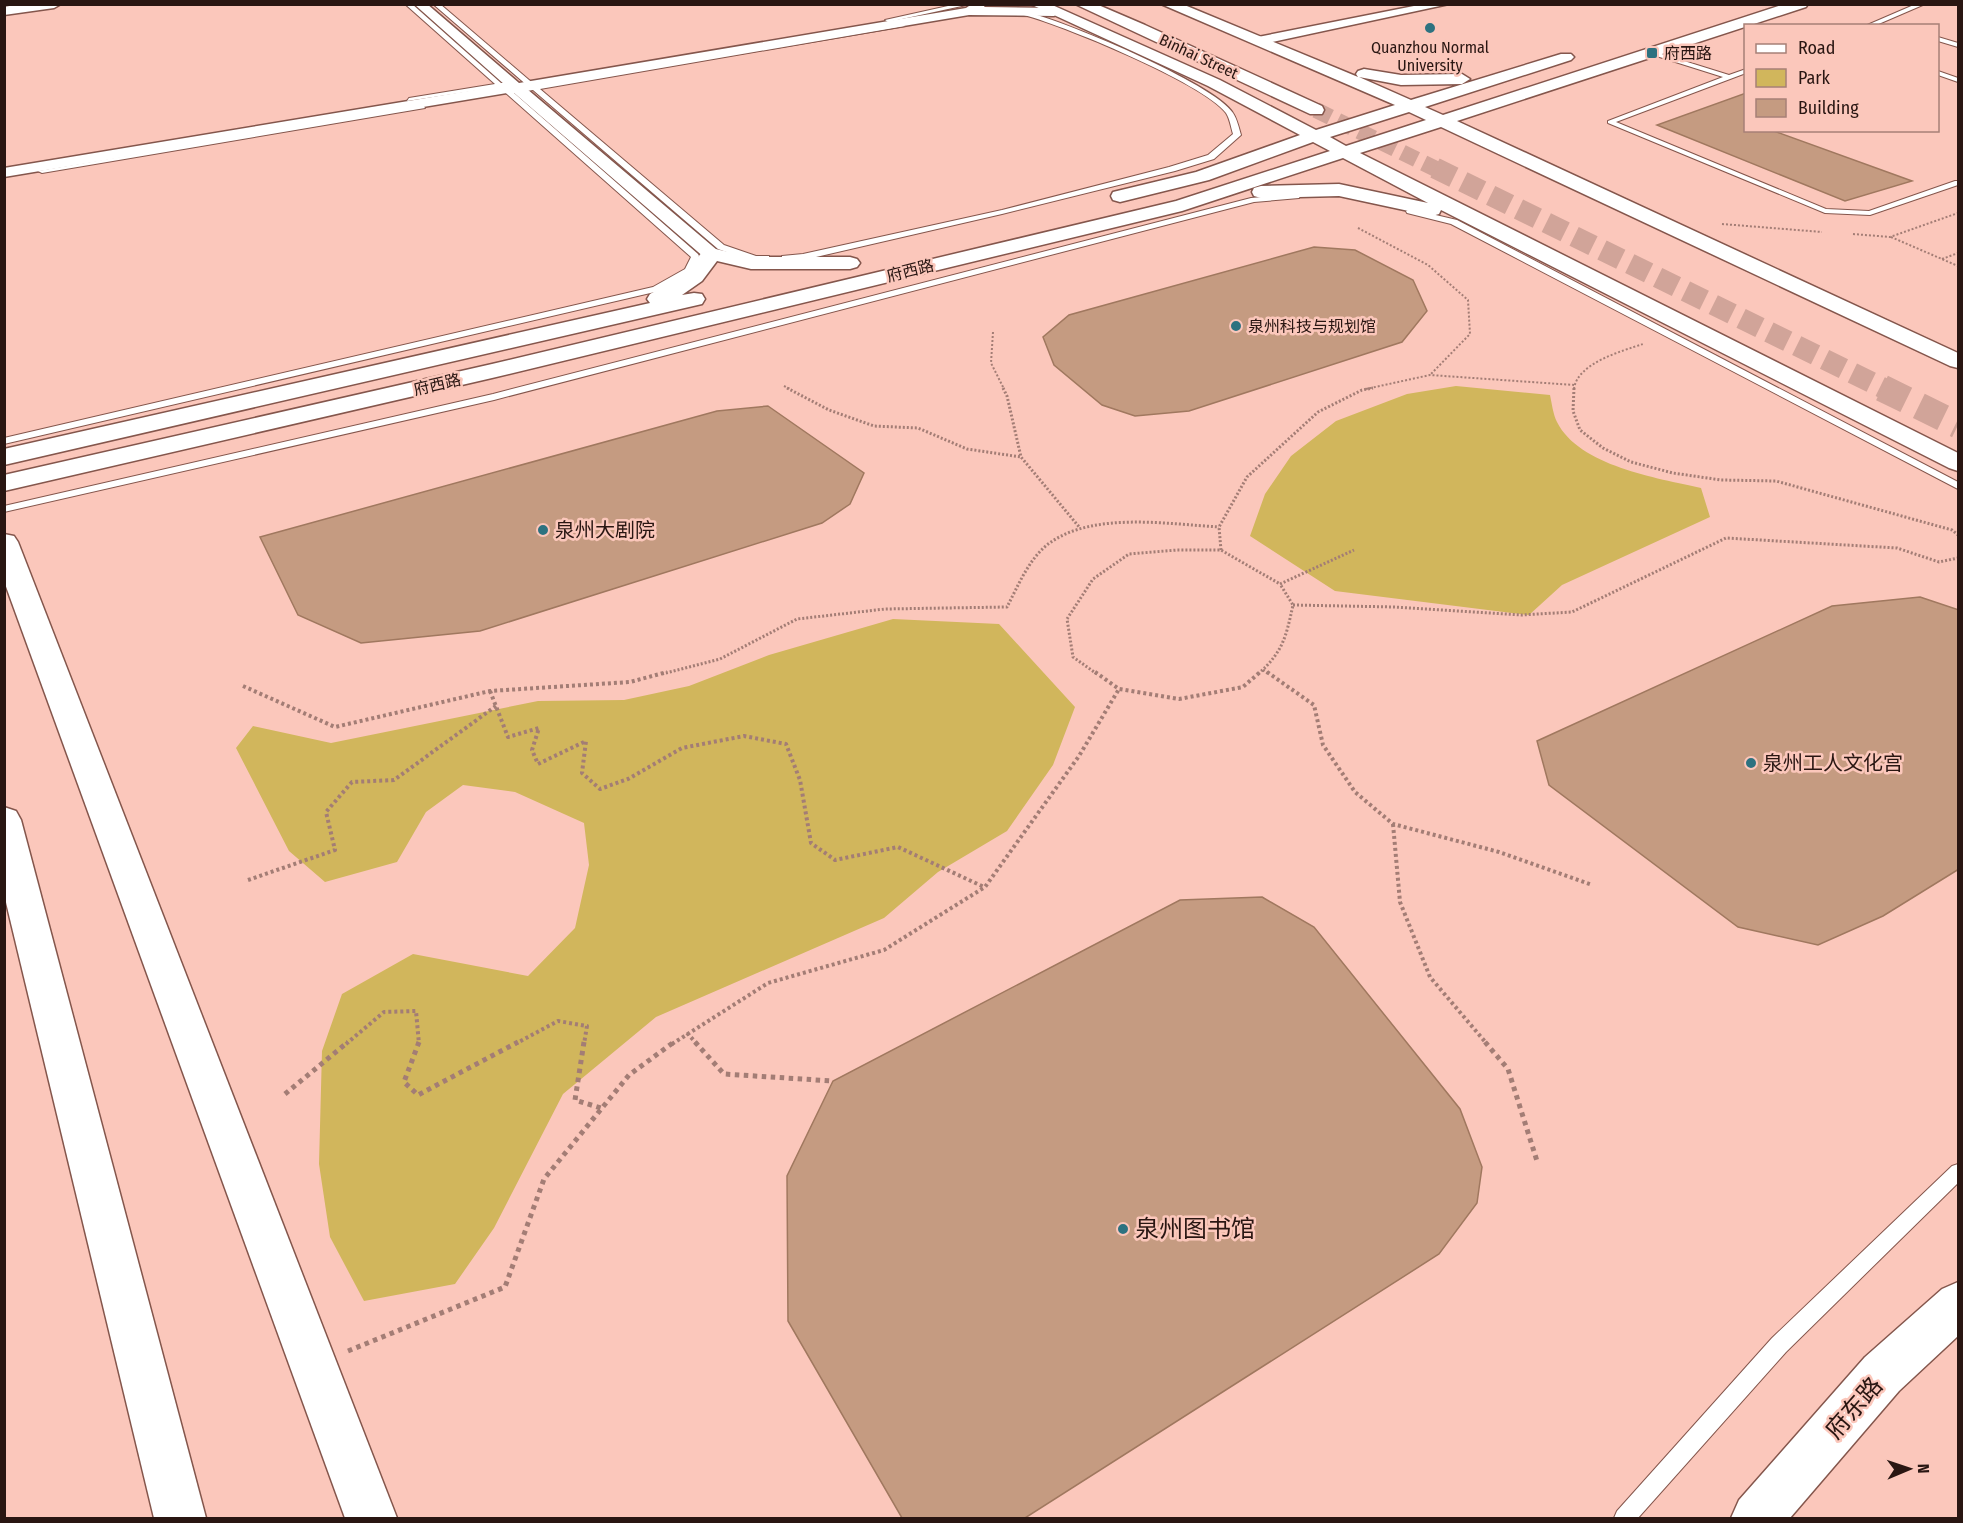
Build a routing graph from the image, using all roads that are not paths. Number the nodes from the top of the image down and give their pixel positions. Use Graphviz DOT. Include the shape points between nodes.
graph roads {
  1 [pos="54,4"];
  2 [pos="408,4"];
  3 [pos="419,4"];
  4 [pos="436,4"];
  5 [pos="1082,4"];
  6 [pos="1121,4"];
  7 [pos="1168,4"];
  8 [pos="1444,4"];
  9 [pos="1801,4"];
  10 [pos="1922,4"];
  11 [pos="973,7"];
  12 [pos="1045,8"];
  13 [pos="4,11"];
  14 [pos="1877,21"];
  15 [pos="1872,24"];
  16 [pos="1885,24"];
  17 [pos="1939,39"];
  18 [pos="1258,40"];
  19 [pos="1959,45"];
  20 [pos="1652,53"];
  21 [pos="1301,58"];
  22 [pos="1744,72"];
  23 [pos="1939,73"];
  24 [pos="1728,77"];
  25 [pos="1959,80"];
  26 [pos="1214,83"];
  27 [pos="517,87"];
  28 [pos="1514,98"];
  29 [pos="1331,101"];
  30 [pos="1410,106"];
  31 [pos="1316,110"];
  32 [pos="1441,122"];
  33 [pos="1315,136"];
  34 [pos="1347,153"];
  35 [pos="1517,157"];
  36 [pos="37,163"];
  37 [pos="42,171"];
  38 [pos="4,173"];
  39 [pos="1202,176"];
  40 [pos="1959,183"];
  41 [pos="1182,205"];
  42 [pos="1474,219"];
  43 [pos="711,254"];
  44 [pos="850,263"];
  45 [pos="772,281"];
  46 [pos="716,294"];
  47 [pos="627,314"];
  48 [pos="1959,361"];
  49 [pos="4,441"];
  50 [pos="4,457"];
  51 [pos="1959,463"];
  52 [pos="4,483"];
  53 [pos="1959,486"];
  54 [pos="4,509"];
  55 [pos="4,542"];
  56 [pos="4,820"];
  57 [pos="1959,1172"];
  58 [pos="1959,1305"];
  59 [pos="180,1518"];
  60 [pos="371,1518"];
  61 [pos="1624,1518"];
  62 [pos="1757,1518"];
  1 -- 13 [label="street"];
  2 -- 27 [label="lane"];
  3 -- 27 [label="street"];
  4 -- 27 [label="lane"];
  5 -- 31 [label="street, Binhai Street"];
  6 -- 29 [label="street, Binhai Street"];
  7 -- 18 [label="street"];
  8 -- 18 [label="street"];
  9 -- 20 [label="street, 府西路"];
  10 -- 14 [label="lane"];
  11 -- 12 [label="street"];
  11 -- 27 [label="street"];
  12 -- 26 [label="street"];
  14 -- 15 [label="lane"];
  14 -- 16 [label="lane"];
  17 -- 19 [label="lane"];
  18 -- 21 [label="street"];
  20 -- 24 [label="lane"];
  20 -- 28 [label="street, 府西路"];
  21 -- 30 [label="street"];
  21 -- 30 [label="street, 府西路" via="1351,73 1401,80 1458,79 1581,52"];
  22 -- 24 [label="lane"];
  23 -- 25 [label="lane"];
  24 -- 40 [label="lane" via="1610,122 1825,211 1870,213"];
  26 -- 33 [label="street"];
  26 -- 39 [label="street" via="1250,115 1250,136 1236,152"];
  27 -- 27 [label="lane" via="978,13 1022,13 1039,16 1204,92 1229,112 1237,135 1211,157 1160,172 803,257 755,258 721,247"];
  27 -- 36 [label="lane"];
  27 -- 37 [label="lane"];
  27 -- 38 [label="street"];
  27 -- 43 [label="street"];
  27 -- 49 [label="lane" via="695,256 689,270 656,289"];
  28 -- 32 [label="street, 府西路"];
  28 -- 35 [label="street" via="1495,125"];
  30 -- 32 [label="street"];
  30 -- 33 [label="street, 府西路"];
  32 -- 34 [label="street, 府西路"];
  32 -- 35 [label="street"];
  33 -- 34 [label="street"];
  33 -- 39 [label="street, 府西路"];
  34 -- 41 [label="street, 府西路"];
  34 -- 42 [label="street"];
  35 -- 48 [label="street"];
  39 -- 44 [label="street, 府西路"];
  41 -- 42 [label="street" via="1250,192 1339,190"];
  41 -- 52 [label="street, 府西路" via="492,371"];
  42 -- 51 [label="street"];
  43 -- 44 [label="street" via="751,263"];
  43 -- 47 [label="street" via="700,272 677,290"];
  44 -- 45 [label="street, 府西路"];
  46 -- 47 [label="street, 府西路"];
  47 -- 50 [label="street, 府西路"];
  53 -- 54 [label="lane" via="1454,222 1339,196 1291,196 1254,200 494,397"];
  55 -- 60 [label="street"];
  56 -- 59 [label="street"];
  57 -- 61 [label="lane" via="1779,1345"];
  58 -- 62 [label="street, 府东路" via="1882,1374"];
}
